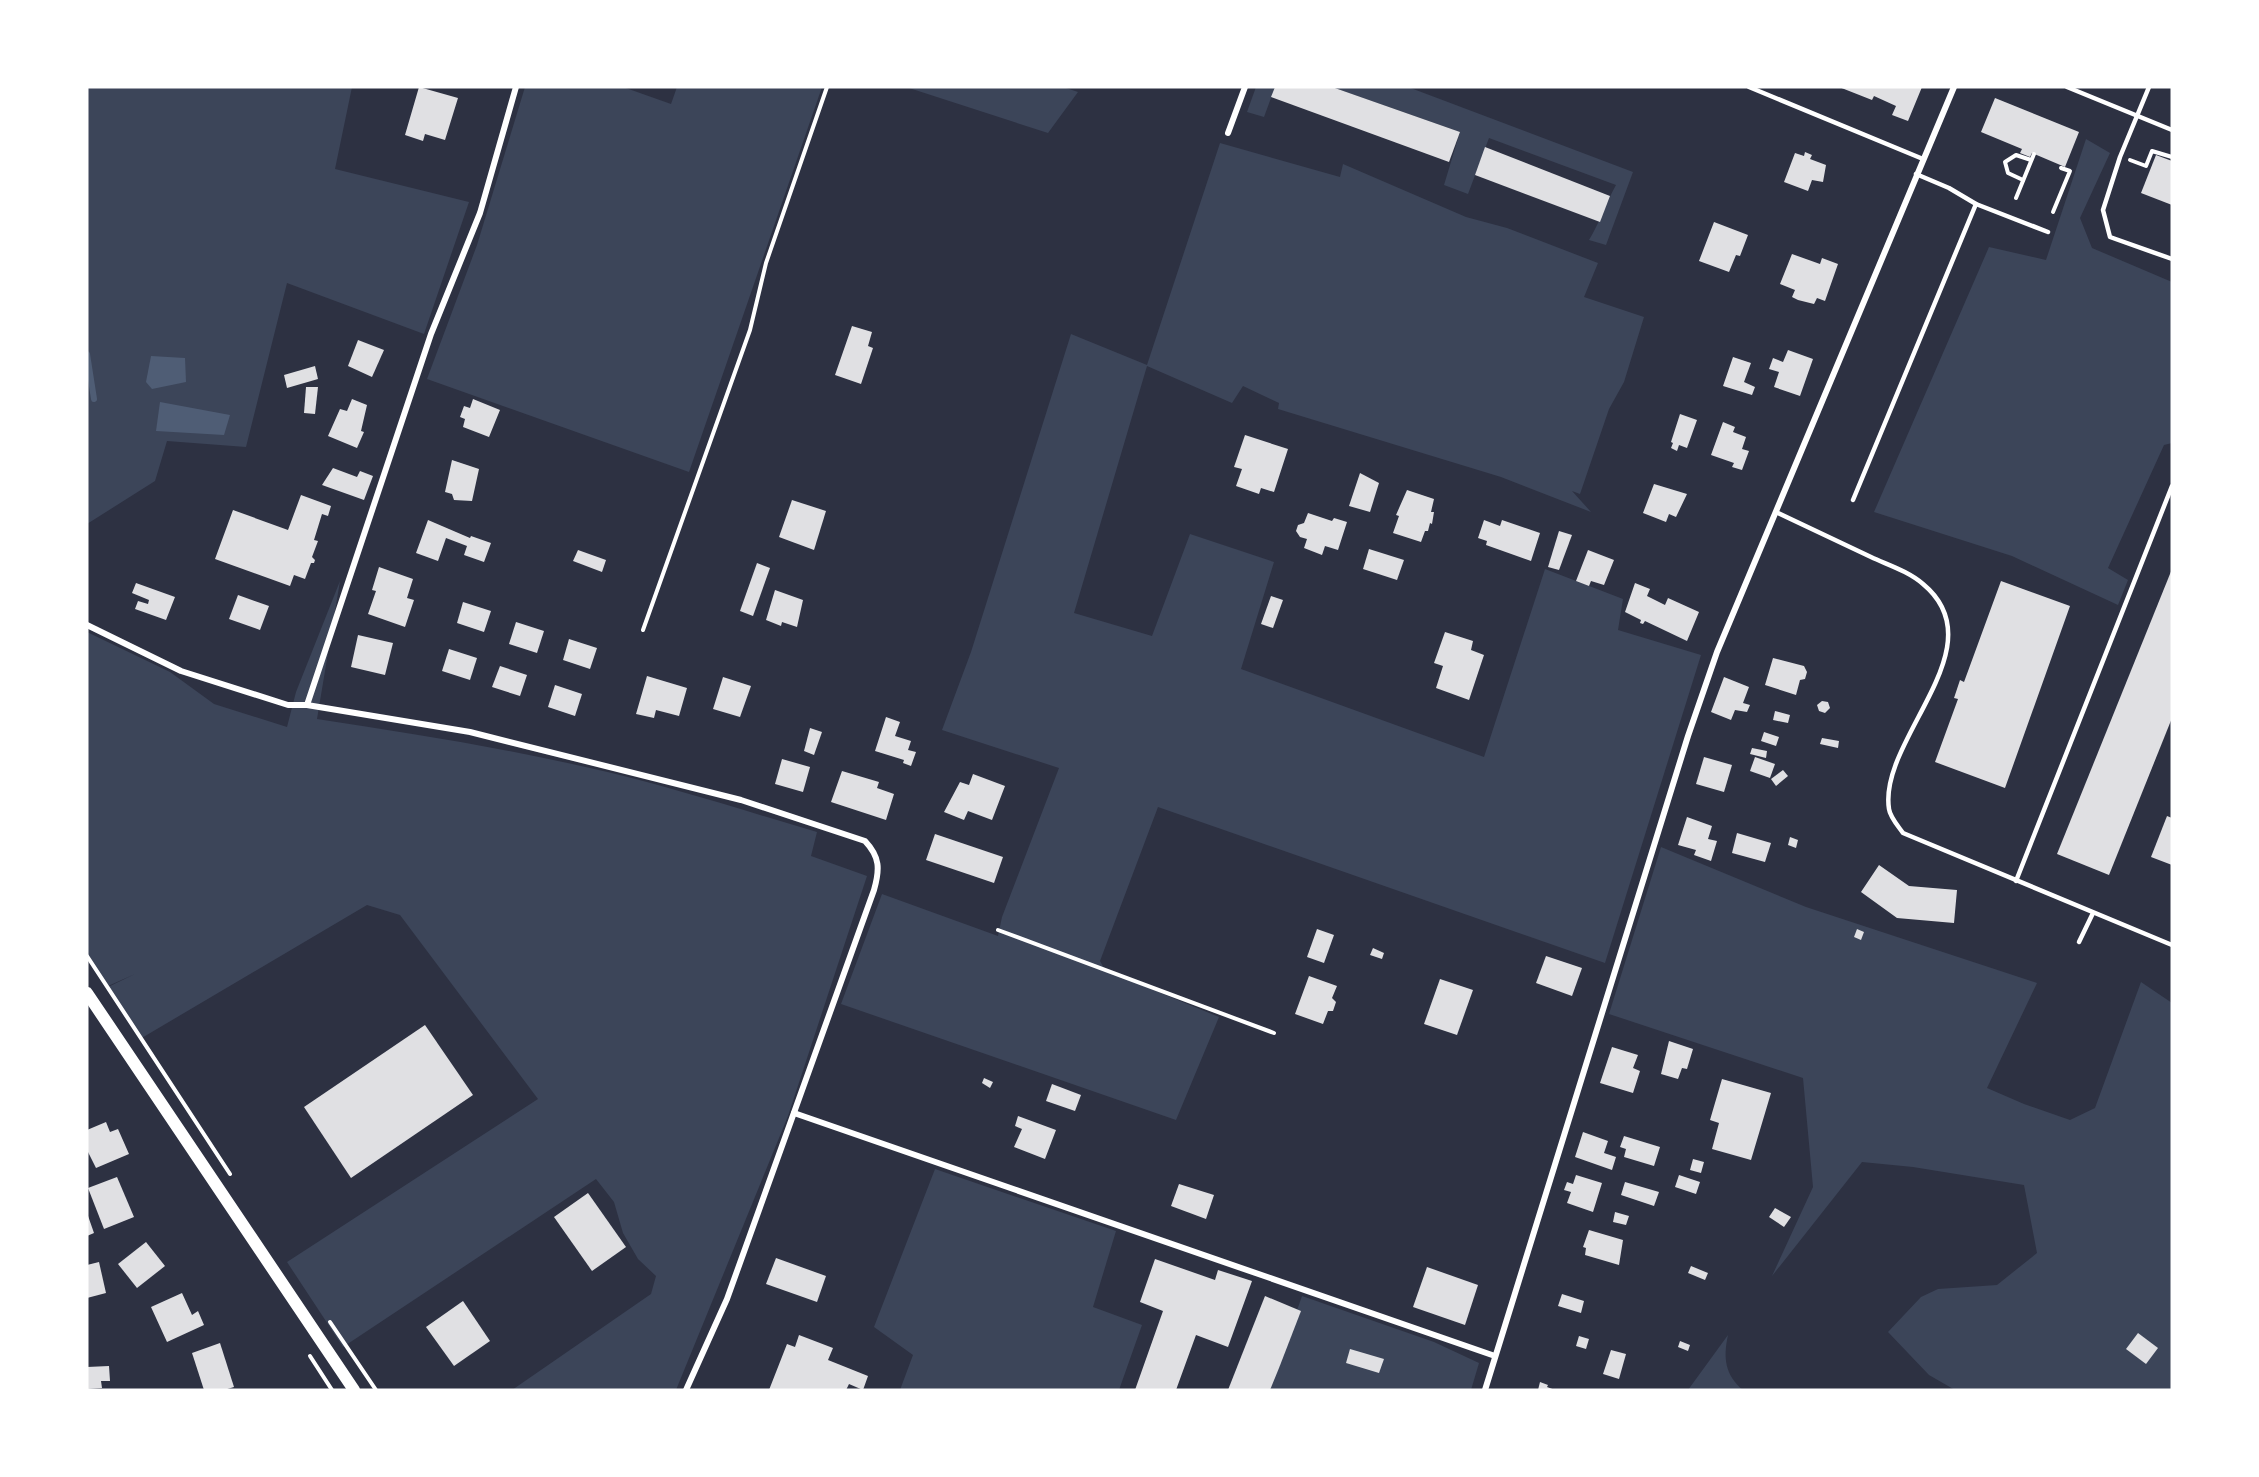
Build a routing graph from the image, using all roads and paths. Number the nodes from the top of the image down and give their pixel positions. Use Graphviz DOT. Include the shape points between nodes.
graph roads {
  1 [pos="516,87"];
  2 [pos="827,87"];
  3 [pos="1245,87"];
  4 [pos="1749,87"];
  5 [pos="1954,87"];
  6 [pos="2067,87"];
  7 [pos="2149,87"];
  8 [pos="2138,116"];
  9 [pos="2172,130"];
  10 [pos="1228,133"];
  11 [pos="2034,154"];
  12 [pos="2120,157"];
  13 [pos="2172,157"];
  14 [pos="1923,159"];
  15 [pos="2031,160"];
  16 [pos="2061,168"];
  17 [pos="1916,174"];
  18 [pos="2023,180"];
  19 [pos="2016,198"];
  20 [pos="1976,204"];
  21 [pos="2053,212"];
  22 [pos="2048,232"];
  23 [pos="2172,260"];
  24 [pos="2172,486"];
  25 [pos="1853,500"];
  26 [pos="1776,512"];
  27 [pos="87,625"];
  28 [pos="643,630"];
  29 [pos="307,705"];
  30 [pos="2016,881"];
  31 [pos="2093,913"];
  32 [pos="998,930"];
  33 [pos="2079,942"];
  34 [pos="2172,945"];
  35 [pos="87,957"];
  36 [pos="87,993"];
  37 [pos="92,1011"];
  38 [pos="1274,1033"];
  39 [pos="794,1113"];
  40 [pos="233,1179"];
  41 [pos="326,1317"];
  42 [pos="1495,1356"];
  43 [pos="354,1390"];
  44 [pos="376,1390"];
  45 [pos="686,1390"];
  46 [pos="1485,1390"];
  1 -- 29 [label="street" via="480,213 431,334"];
  2 -- 28 [label="path" via="766,263 750,330"];
  3 -- 10 [label="street"];
  4 -- 14 [label="lane"];
  5 -- 14 [label="street"];
  6 -- 8 [label="lane"];
  7 -- 8 [label="lane"];
  8 -- 9 [label="lane"];
  8 -- 12 [label="lane"];
  11 -- 15 [label="path"];
  12 -- 13 [label="path" via="2146,166 2152,151"];
  12 -- 23 [label="lane" via="2103,210 2110,237"];
  14 -- 17 [label="street"];
  15 -- 18 [label="path"];
  15 -- 18 [label="path" via="2016,155 2005,162 2008,173"];
  16 -- 21 [label="path" via="2070,171"];
  17 -- 20 [label="lane"];
  17 -- 26 [label="street"];
  18 -- 19 [label="path"];
  20 -- 22 [label="lane"];
  20 -- 25 [label="lane"];
  24 -- 30 [label="lane"];
  26 -- 30 [label="lane" via="1908,574 1936,597 1948,628 1944,660 1889,783 1889,812 1903,833"];
  26 -- 42 [label="street" via="1717,652 1688,736"];
  27 -- 29 [label="street" via="181,671 288,705"];
  29 -- 39 [label="street" via="470,732 741,800 865,842 879,864 874,890"];
  30 -- 31 [label="lane"];
  31 -- 33 [label="lane"];
  31 -- 34 [label="lane"];
  32 -- 38 [label="path"];
  35 -- 40 [label="path"];
  36 -- 37 [label="main road"];
  37 -- 43 [label="main road"];
  39 -- 42 [label="street"];
  39 -- 45 [label="street" via="727,1299"];
  41 -- 44 [label="path"];
  42 -- 46 [label="street"];
}
